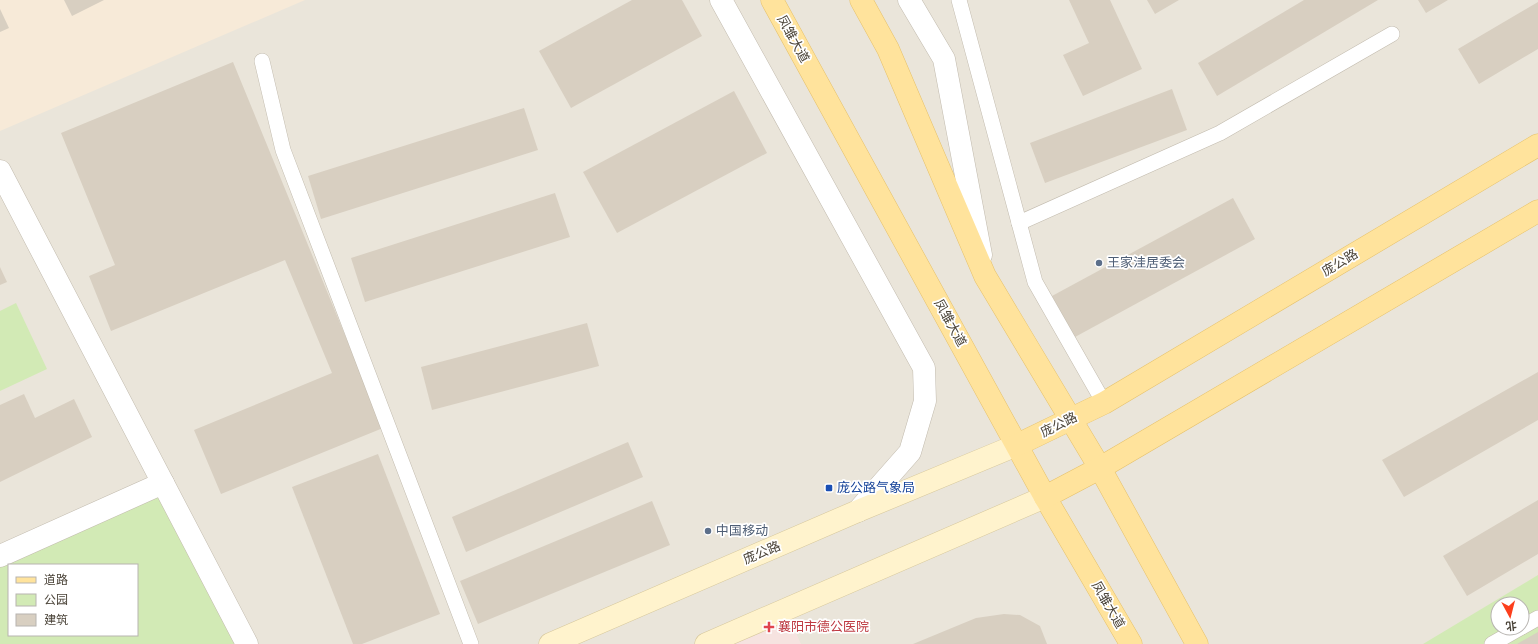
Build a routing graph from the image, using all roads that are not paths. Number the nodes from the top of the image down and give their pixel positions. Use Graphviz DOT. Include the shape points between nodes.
graph roads {
  1 [pos="721,0"];
  2 [pos="772,0"];
  3 [pos="861,0"];
  4 [pos="909,0"];
  5 [pos="959,0"];
  6 [pos="1392,34"];
  7 [pos="262,61"];
  8 [pos="1538,145"];
  9 [pos="0,171"];
  10 [pos="1538,211"];
  11 [pos="1019,223"];
  12 [pos="985,276"];
  13 [pos="1104,403"];
  14 [pos="1072,420"];
  15 [pos="1017,445"];
  16 [pos="1100,468"];
  17 [pos="162,483"];
  18 [pos="1045,497"];
  19 [pos="858,511"];
  20 [pos="0,556"];
  21 [pos="1506,636"];
  22 [pos="247,644"];
  23 [pos="471,644"];
  24 [pos="550,644"];
  25 [pos="706,644"];
  26 [pos="1130,644"];
  27 [pos="1197,644"];
  28 [pos="1492,644"];
  1 -- 19 [label="street" via="924,368 925,401 910,452"];
  2 -- 15 [label="main road, 凤雏大道"];
  3 -- 12 [label="main road" via="888,49"];
  4 -- 12 [label="street" via="944,59"];
  5 -- 11 [label="lane"];
  6 -- 11 [label="lane" via="1220,133"];
  7 -- 23 [label="lane" via="283,150"];
  8 -- 13 [label="main road, 庞公路"];
  9 -- 17 [label="street"];
  10 -- 16 [label="main road"];
  11 -- 13 [label="lane" via="1034,282"];
  12 -- 14 [label="main road"];
  13 -- 14 [label="main road, 庞公路"];
  14 -- 15 [label="main road, 庞公路"];
  14 -- 16 [label="main road"];
  15 -- 18 [label="main road, 凤雏大道"];
  15 -- 19 [label="main road, 庞公路"];
  16 -- 18 [label="main road"];
  16 -- 27 [label="main road"];
  17 -- 20 [label="street"];
  17 -- 22 [label="street"];
  18 -- 25 [label="main road"];
  18 -- 26 [label="main road, 凤雏大道"];
  19 -- 24 [label="main road, 庞公路"];
  21 -- 28 [label="lane"];
}
